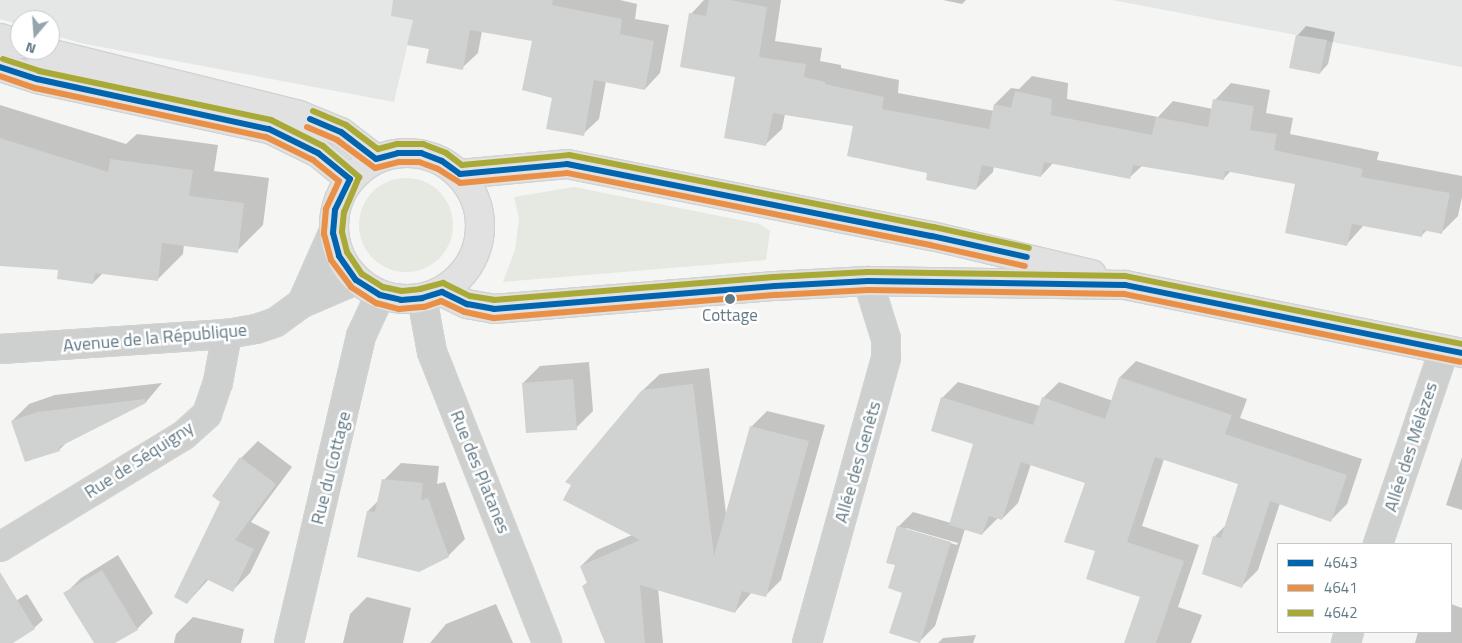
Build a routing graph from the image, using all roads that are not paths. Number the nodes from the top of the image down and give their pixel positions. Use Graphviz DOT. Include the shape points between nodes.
graph roads {
  1 [pos="60,56"];
  2 [pos="0,67"];
  3 [pos="376,159"];
  4 [pos="460,174"];
  5 [pos="350,179"];
  6 [pos="333,233"];
  7 [pos="356,280"];
  8 [pos="868,281"];
  9 [pos="1124,285"];
  10 [pos="380,295"];
  11 [pos="432,295"];
  12 [pos="302,303"];
  13 [pos="227,334"];
  14 [pos="0,349"];
  15 [pos="1453,351"];
  16 [pos="1378,543"];
  17 [pos="0,547"];
  18 [pos="289,643"];
  19 [pos="547,643"];
  20 [pos="807,643"];
  1 -- 3 [label="main road" via="299,115 341,132"];
  2 -- 5 [label="main road" via="37,79 269,129 318,153"];
  3 -- 4 [label="main road" via="398,153 421,153 442,160"];
  3 -- 5 [label="main road"];
  4 -- 9 [label="main road" via="567,164 932,236 1070,267"];
  4 -- 11 [label="main road" via="473,193 480,215 480,238 473,259 464,272"];
  5 -- 6 [label="main road" via="335,210"];
  6 -- 7 [label="main road" via="339,256"];
  6 -- 12 [label="street, Avenue de la République"];
  7 -- 10 [label="main road"];
  7 -- 12 [label="street, Avenue de la République"];
  8 -- 9 [label="main road"];
  8 -- 11 [label="main road" via="494,309"];
  8 -- 20 [label="street, Allée des Genêts" via="886,339 886,358"];
  9 -- 15 [label="main road"];
  10 -- 11 [label="main road" via="401,300"];
  10 -- 18 [label="street, Rue du Cottage" via="361,336"];
  11 -- 19 [label="street, Rue des Platanes" via="432,352"];
  12 -- 13 [label="street, Avenue de la République" via="276,322"];
  13 -- 14 [label="street, Avenue de la République"];
  13 -- 17 [label="street, Rue de Séquigny" via="218,382 207,414 184,435"];
  15 -- 16 [label="street, Allée des Mélèzes"];
}
